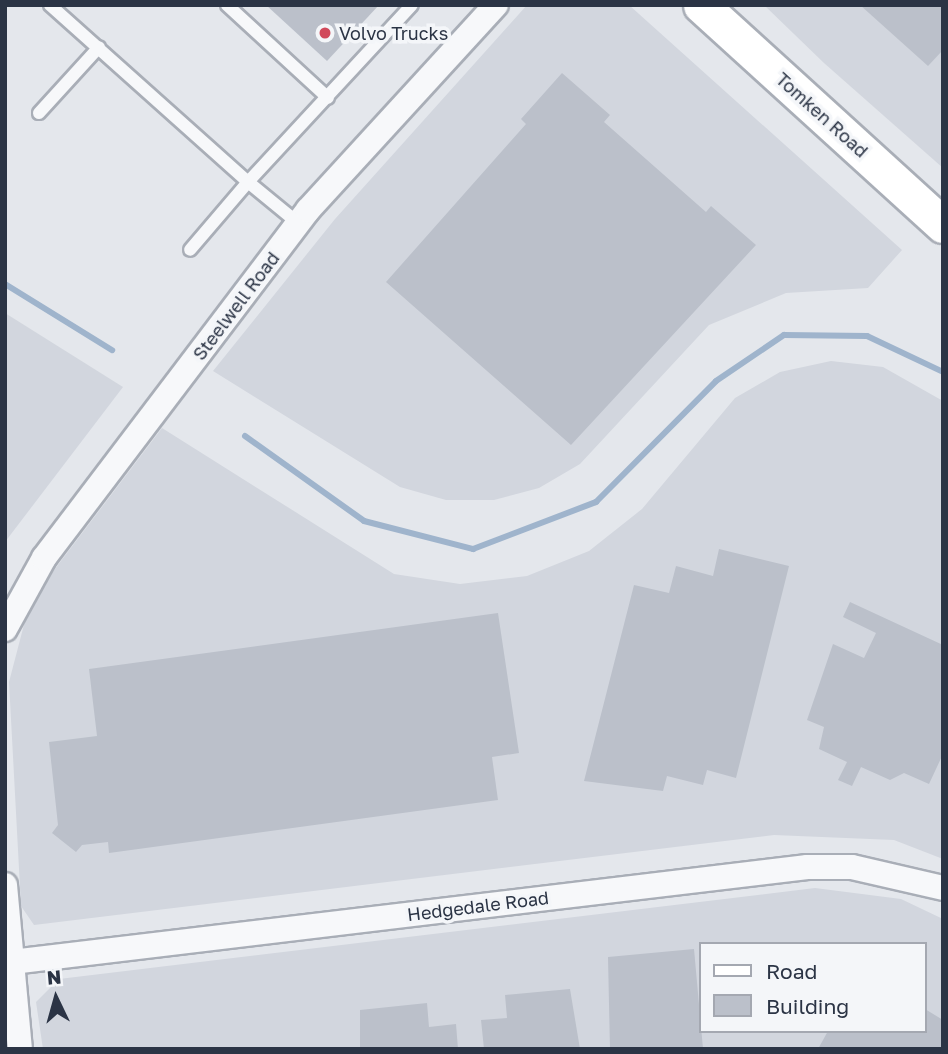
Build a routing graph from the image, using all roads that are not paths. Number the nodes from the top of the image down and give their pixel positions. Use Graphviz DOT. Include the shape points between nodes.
graph roads {
  1 [pos="227,5"];
  2 [pos="412,5"];
  3 [pos="496,5"];
  4 [pos="701,5"];
  5 [pos="53,6"];
  6 [pos="99,47"];
  7 [pos="328,98"];
  8 [pos="39,113"];
  9 [pos="248,182"];
  10 [pos="298,223"];
  11 [pos="943,225"];
  12 [pos="190,250"];
  13 [pos="5,629"];
  14 [pos="5,885"];
  15 [pos="943,888"];
  16 [pos="12,962"];
  17 [pos="20,1049"];
  1 -- 7 [label="lane"];
  2 -- 7 [label="lane"];
  3 -- 10 [label="street, Steelwell Road"];
  4 -- 11 [label="main road, Tomken Road"];
  5 -- 6 [label="lane"];
  6 -- 8 [label="lane"];
  6 -- 9 [label="lane"];
  7 -- 9 [label="lane"];
  9 -- 10 [label="lane"];
  9 -- 12 [label="lane"];
  10 -- 13 [label="street, Steelwell Road" via="44,558"];
  14 -- 16 [label="street"];
  15 -- 16 [label="street, Hedgedale Road" via="852,867 807,867"];
  16 -- 17 [label="street"];
}
